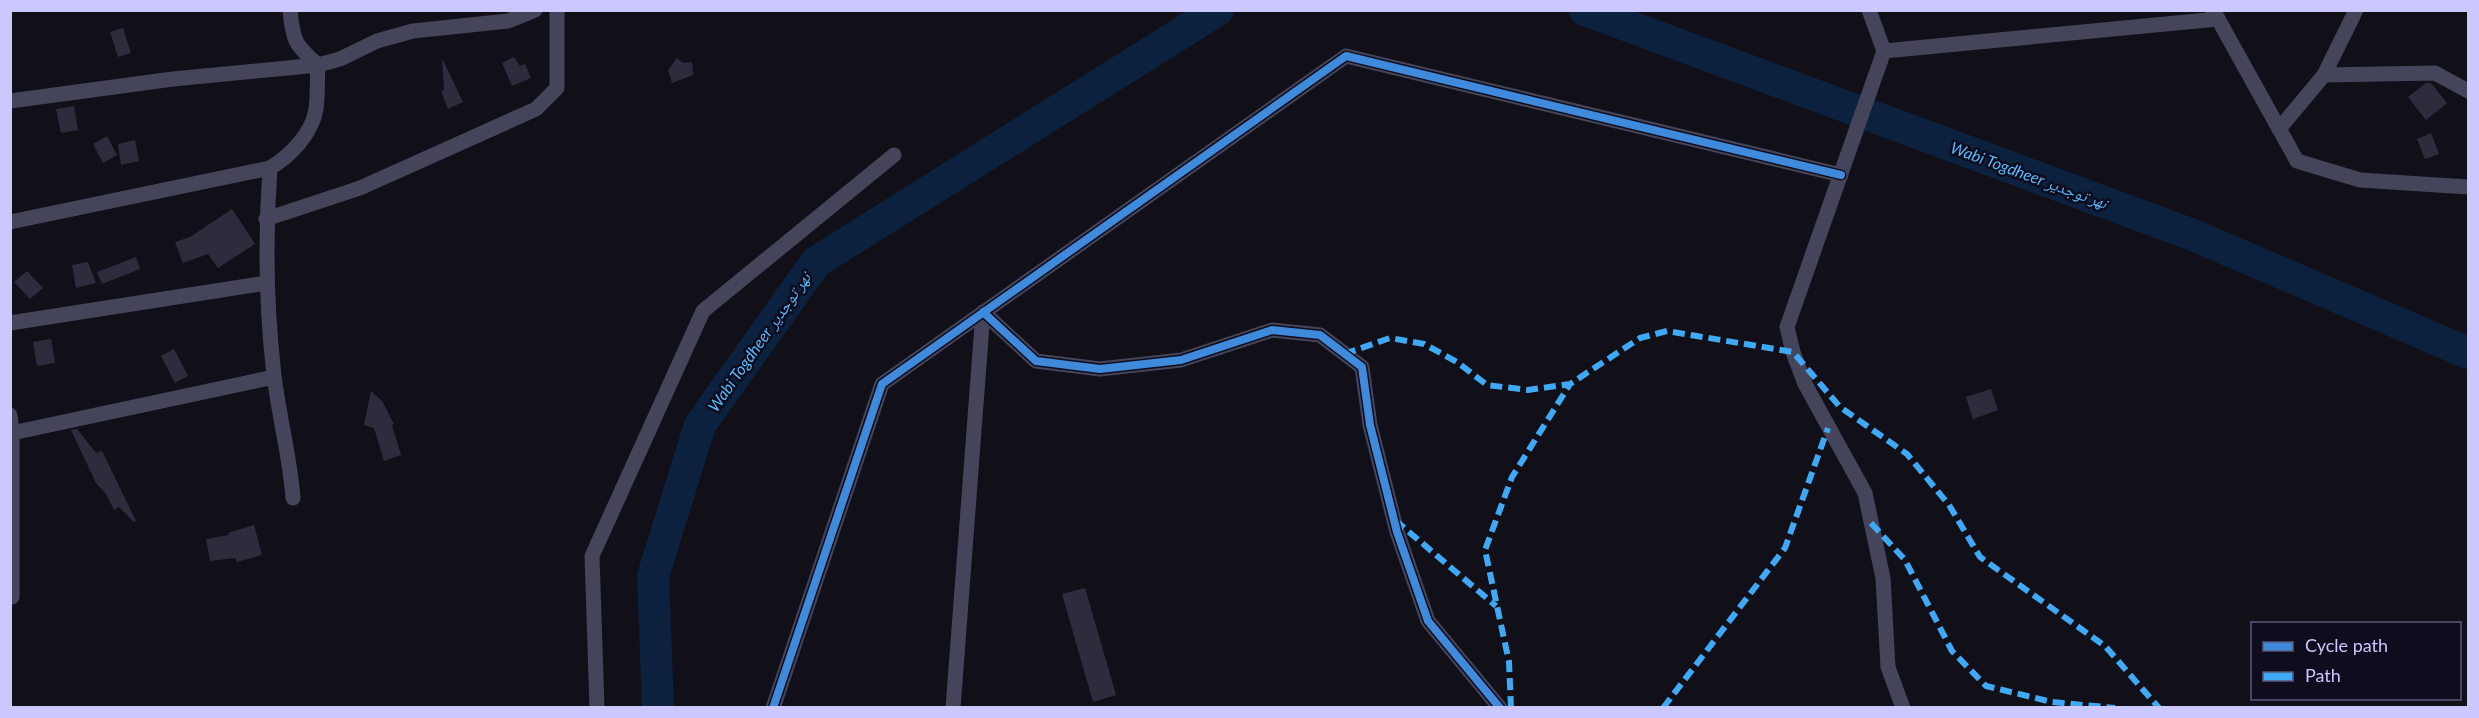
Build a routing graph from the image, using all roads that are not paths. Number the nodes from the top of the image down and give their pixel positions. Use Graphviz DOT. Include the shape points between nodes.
graph roads {
  1 [pos="290,10"];
  2 [pos="535,10"];
  3 [pos="556,10"];
  4 [pos="1869,10"];
  5 [pos="2356,10"];
  6 [pos="2216,15"];
  7 [pos="1884,51"];
  8 [pos="318,65"];
  9 [pos="2324,75"];
  10 [pos="2469,91"];
  11 [pos="10,101"];
  12 [pos="2279,129"];
  13 [pos="894,155"];
  14 [pos="270,168"];
  15 [pos="1841,175"];
  16 [pos="2469,187"];
  17 [pos="266,219"];
  18 [pos="10,222"];
  19 [pos="266,283"];
  20 [pos="983,312"];
  21 [pos="10,323"];
  22 [pos="274,377"];
  23 [pos="10,415"];
  24 [pos="12,433"];
  25 [pos="293,498"];
  26 [pos="11,508"];
  27 [pos="12,597"];
  28 [pos="597,708"];
  29 [pos="773,708"];
  30 [pos="953,708"];
  31 [pos="1500,708"];
  32 [pos="1903,708"];
  1 -- 8 [label="street" via="292,33 299,49"];
  2 -- 8 [label="street" via="508,21 413,31 376,41"];
  3 -- 17 [label="street" via="557,88 536,109 360,188"];
  4 -- 7 [label="street"];
  5 -- 9 [label="street"];
  6 -- 7 [label="street"];
  6 -- 12 [label="street"];
  7 -- 15 [label="street"];
  8 -- 11 [label="street"];
  8 -- 14 [label="street" via="316,111 302,140 286,158"];
  9 -- 10 [label="street" via="2435,73"];
  9 -- 12 [label="street"];
  12 -- 16 [label="street" via="2296,161 2360,180"];
  13 -- 28 [label="street" via="703,311 592,556"];
  14 -- 17 [label="street"];
  14 -- 18 [label="street"];
  15 -- 20 [label="street" via="1346,56"];
  15 -- 32 [label="street" via="1787,327 1804,384 1865,493 1883,578 1888,667"];
  17 -- 19 [label="street"];
  19 -- 21 [label="street"];
  19 -- 22 [label="street"];
  20 -- 29 [label="street" via="882,384"];
  20 -- 30 [label="street"];
  20 -- 31 [label="street" via="1036,361 1100,369 1181,360 1272,330 1320,335 1362,367 1370,425 1397,532 1428,621"];
  22 -- 24 [label="street"];
  22 -- 25 [label="street"];
  23 -- 24 [label="street"];
  24 -- 26 [label="street"];
  26 -- 27 [label="street"];
}
